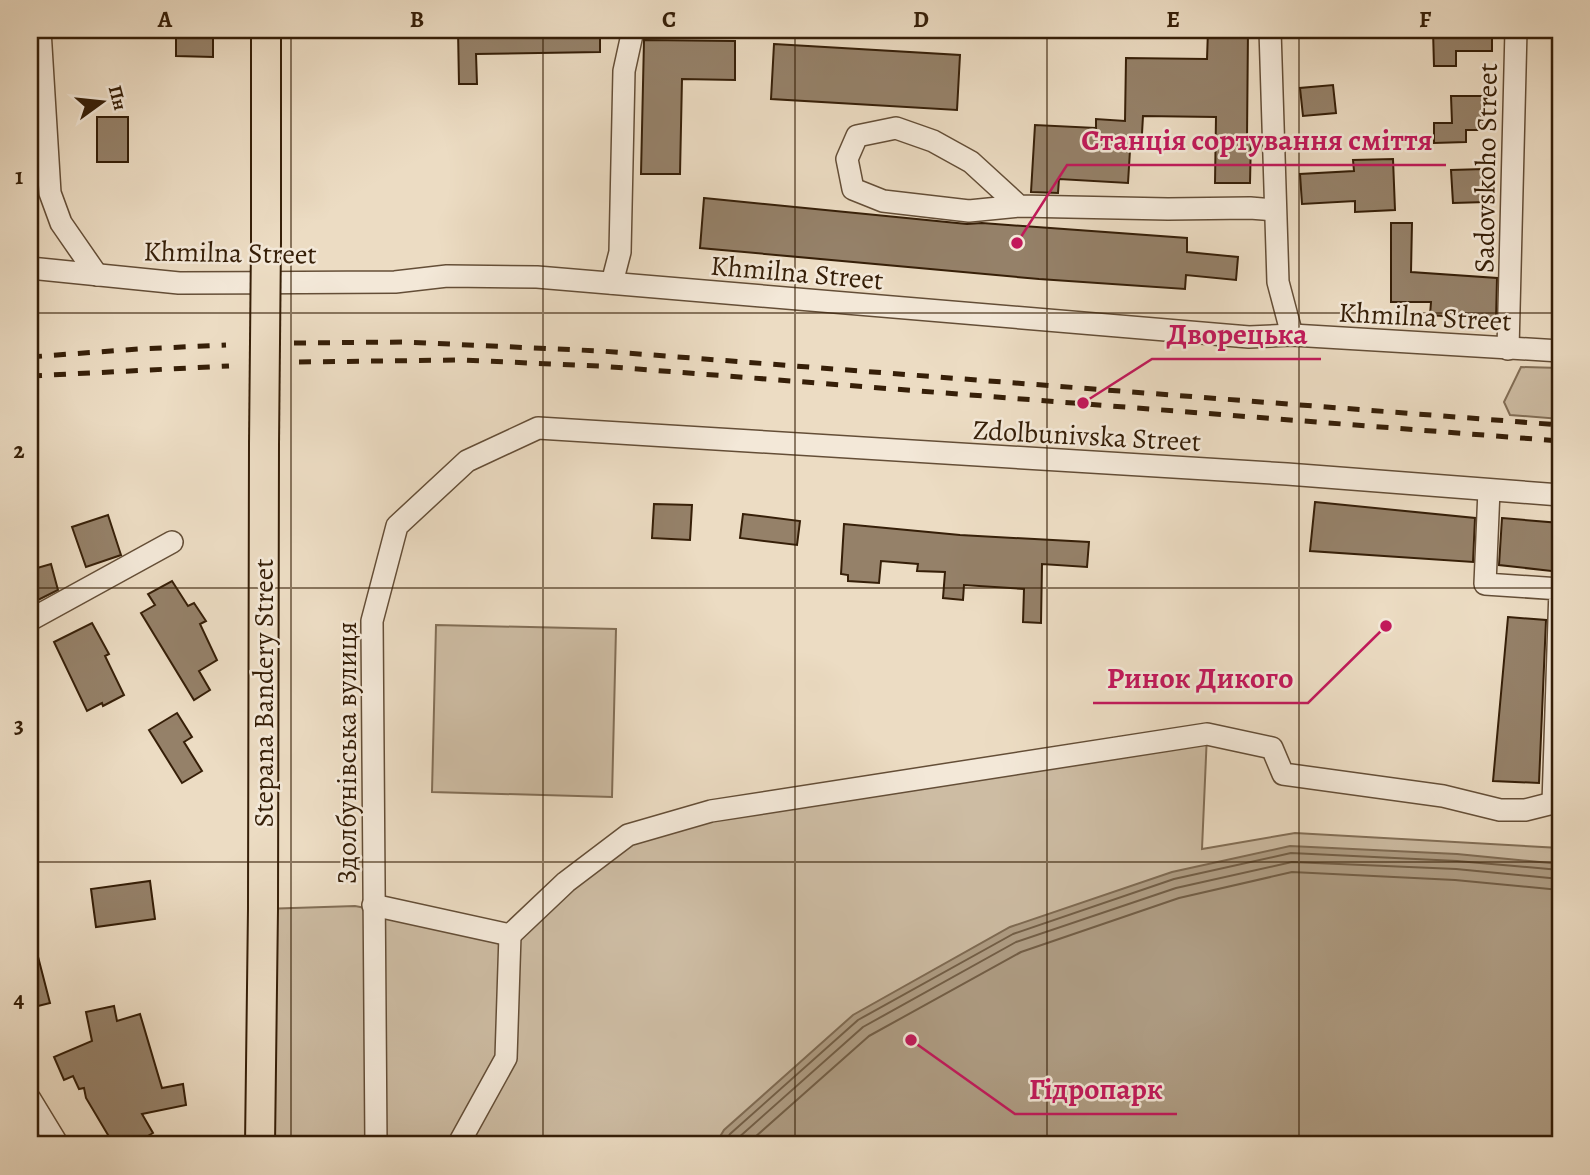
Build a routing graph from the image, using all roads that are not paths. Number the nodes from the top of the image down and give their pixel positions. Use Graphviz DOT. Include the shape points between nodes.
graph roads {
  1 [pos="40,30"];
  2 [pos="265,30"];
  3 [pos="633,30"];
  4 [pos="1270,30"];
  5 [pos="1516,30"];
  6 [pos="1019,206"];
  7 [pos="1275,210"];
  8 [pos="30,268"];
  9 [pos="97,275"];
  10 [pos="612,284"];
  11 [pos="1292,335"];
  12 [pos="1508,349"];
  13 [pos="1560,351"];
  14 [pos="1489,490"];
  15 [pos="1560,495"];
  16 [pos="172,542"];
  17 [pos="30,620"];
  18 [pos="1557,804"];
  19 [pos="373,905"];
  20 [pos="510,935"];
  21 [pos="30,1099"];
  22 [pos="58,1145"];
  23 [pos="260,1145"];
  24 [pos="376,1145"];
  25 [pos="458,1145"];
  1 -- 9 [label="street" via="50,194 61,223"];
  2 -- 23 [label="main road, Stepana Bandery Street, bridge"];
  3 -- 10 [label="street" via="624,71 620,252"];
  4 -- 7 [label="street"];
  5 -- 12 [label="street, Sadovskoho Street"];
  6 -- 6 [label="street" via="971,162 896,128 857,136 847,159 853,189 883,201 969,211"];
  6 -- 7 [label="street"];
  7 -- 11 [label="street" via="1278,282"];
  8 -- 9 [label="street, Khmilna Street"];
  9 -- 10 [label="street, Khmilna Street" via="179,284 395,282 447,276"];
  10 -- 11 [label="street, Khmilna Street" via="1249,337"];
  11 -- 12 [label="street, Khmilna Street"];
  12 -- 13 [label="street, Khmilna Street"];
  14 -- 15 [label="street, Zdolbunivska Street"];
  14 -- 18 [label="street" via="1485,584 1560,589"];
  14 -- 19 [label="street, Zdolbunivska Street" via="538,428 467,460 397,526 372,621"];
  16 -- 17 [label="street"];
  18 -- 20 [label="street" via="1500,810 1443,796 1283,774 1272,748 1207,734 711,811 628,835 566,882"];
  19 -- 20 [label="street"];
  19 -- 24 [label="street, Здолбунівська вулиця"];
  20 -- 25 [label="street" via="506,1058"];
  21 -- 22 [label="street"];
}
